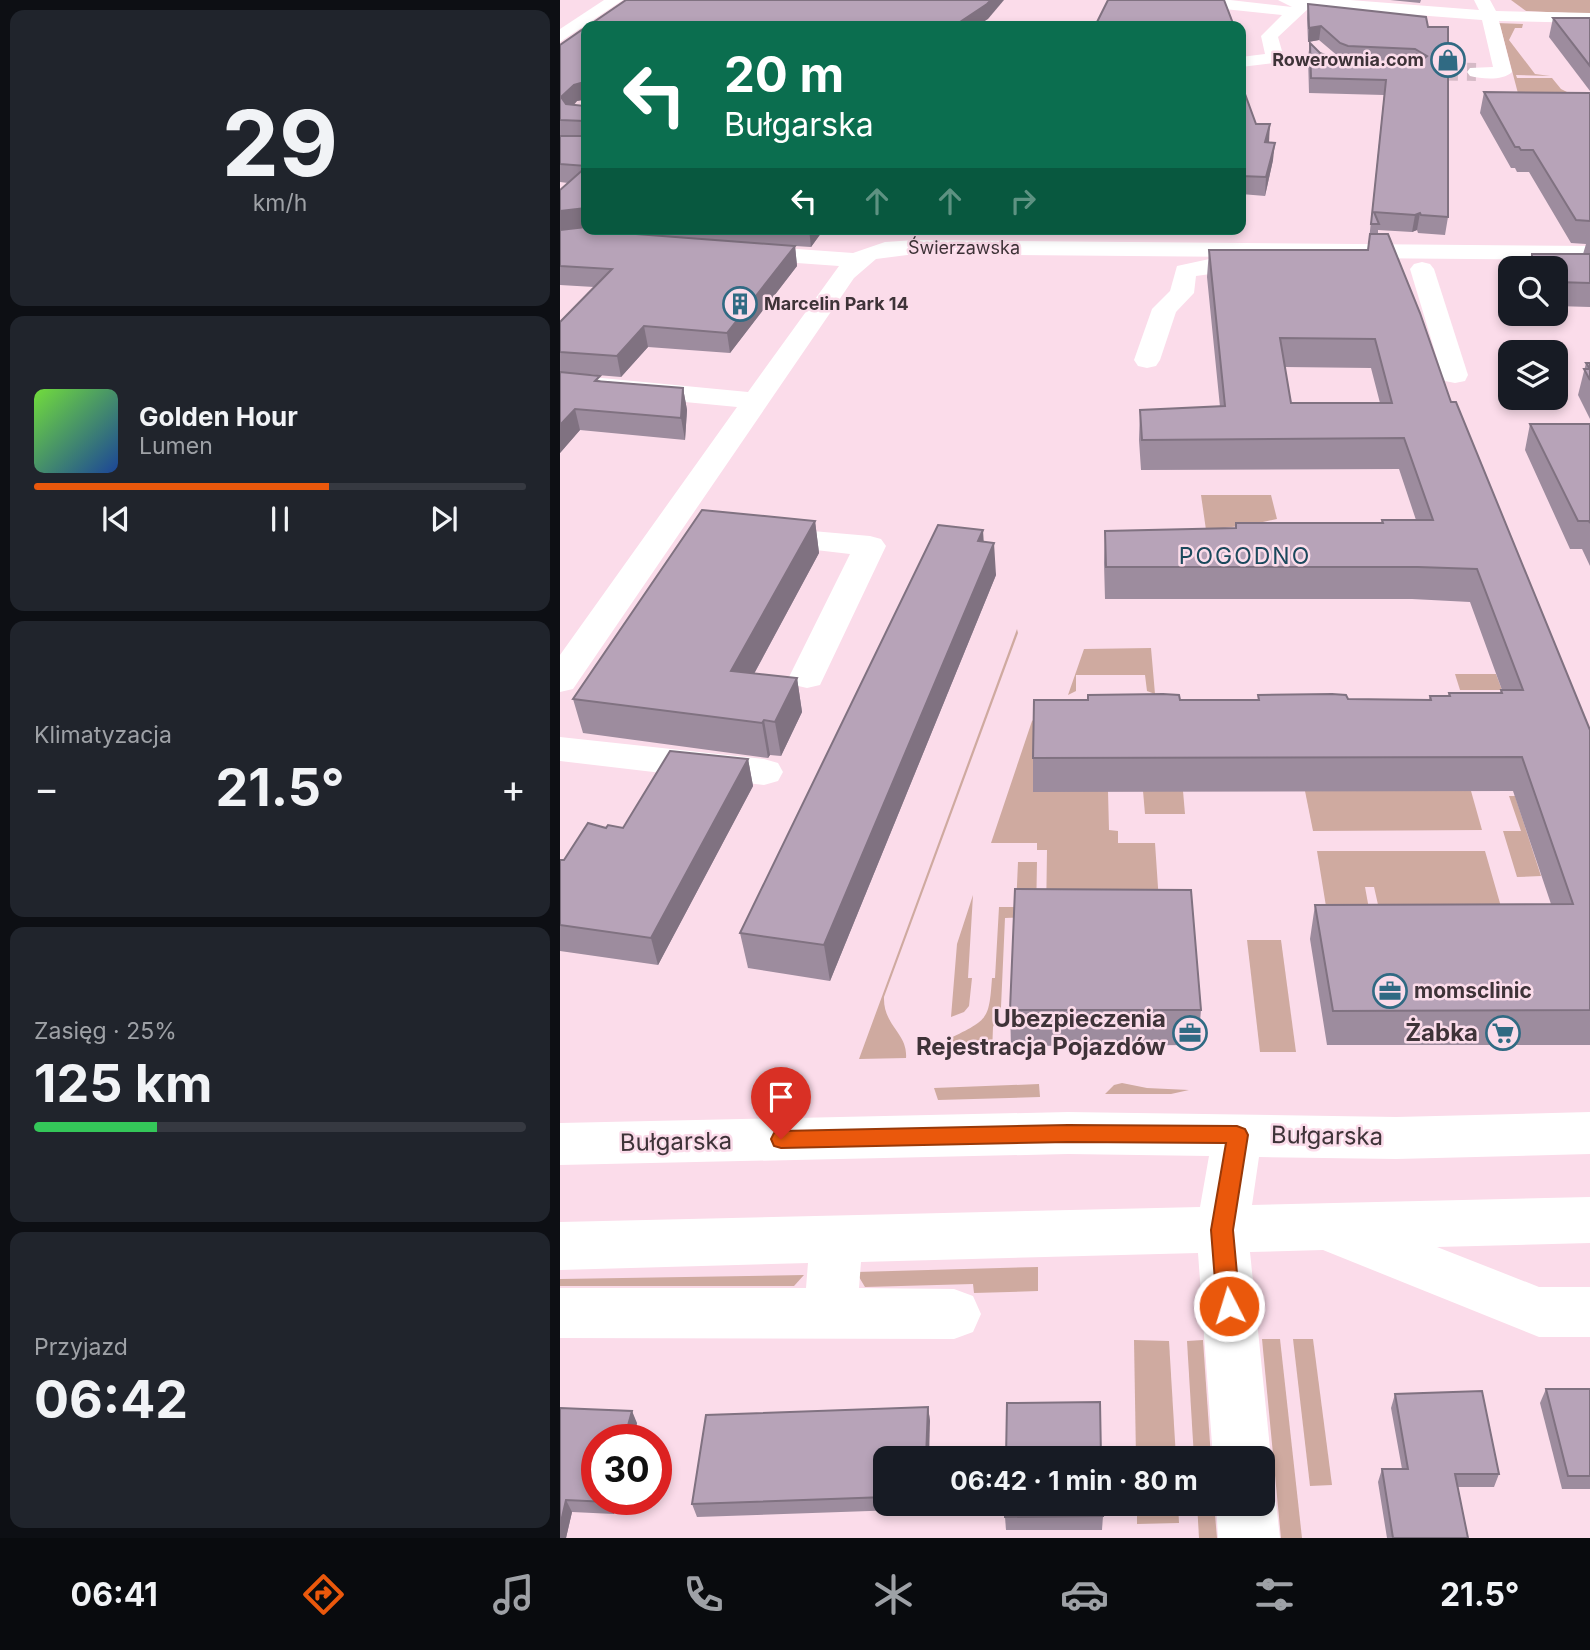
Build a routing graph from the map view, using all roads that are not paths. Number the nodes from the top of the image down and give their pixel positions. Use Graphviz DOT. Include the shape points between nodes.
graph roads {
  1 [pos="590,0"];
  2 [pos="615,0"];
  3 [pos="1186,0"];
  4 [pos="1368,4"];
  5 [pos="1297,5"];
  6 [pos="1486,7"];
  7 [pos="1590,18"];
  8 [pos="560,19"];
  9 [pos="584,21"];
  10 [pos="581,23"];
  11 [pos="560,37"];
  12 [pos="1246,61"];
  13 [pos="1476,72"];
  14 [pos="726,251"];
  15 [pos="1590,253"];
  16 [pos="856,260"];
  17 [pos="1427,260"];
  18 [pos="1568,272"];
  19 [pos="1590,272"];
  20 [pos="1147,360"];
  21 [pos="1455,375"];
  22 [pos="560,382"];
  23 [pos="757,401"];
  24 [pos="670,526"];
  25 [pos="702,530"];
  26 [pos="741,533"];
  27 [pos="807,677"];
  28 [pos="560,681"];
  29 [pos="560,749"];
  30 [pos="764,772"];
  31 [pos="1590,1133"];
  32 [pos="1237,1135"];
  33 [pos="560,1144"];
  34 [pos="1590,1220"];
  35 [pos="1325,1227"];
  36 [pos="1222,1230"];
  37 [pos="837,1241"];
  38 [pos="560,1246"];
  39 [pos="1590,1312"];
  40 [pos="560,1313"];
  41 [pos="830,1313"];
  42 [pos="954,1314"];
  43 [pos="1241,1446"];
  44 [pos="1247,1516"];
  45 [pos="1249,1538"];
  1 -- 8 [label="street"];
  2 -- 9 [label="street"];
  3 -- 5 [label="street"];
  4 -- 5 [label="street"];
  4 -- 6 [label="street"];
  5 -- 12 [label="street" via="1269,36 1275,58"];
  6 -- 7 [label="street" via="1526,18"];
  6 -- 13 [label="street" via="1503,72"];
  10 -- 11 [label="street"];
  14 -- 16 [label="street"];
  15 -- 17 [label="street, Świerzawska"];
  16 -- 17 [label="street, Świerzawska" via="873,251 915,247"];
  16 -- 23 [label="street"];
  17 -- 20 [label="street" via="1214,265 1185,271 1182,293 1164,309"];
  17 -- 21 [label="street"];
  18 -- 19 [label="street"];
  22 -- 23 [label="street"];
  23 -- 24 [label="street"];
  24 -- 25 [label="street"];
  24 -- 28 [label="street"];
  26 -- 27 [label="street" via="870,546"];
  29 -- 30 [label="street"];
  31 -- 32 [label="street, Bułgarska" via="1396,1138"];
  32 -- 33 [label="street, Bułgarska" via="1068,1133"];
  32 -- 36 [label="street"];
  34 -- 35 [label="street"];
  35 -- 36 [label="street"];
  35 -- 39 [label="street" via="1539,1312"];
  36 -- 37 [label="street"];
  36 -- 43 [label="street"];
  37 -- 38 [label="street"];
  37 -- 41 [label="street"];
  40 -- 41 [label="street"];
  41 -- 42 [label="street"];
  44 -- 45 [label="street"];
}
